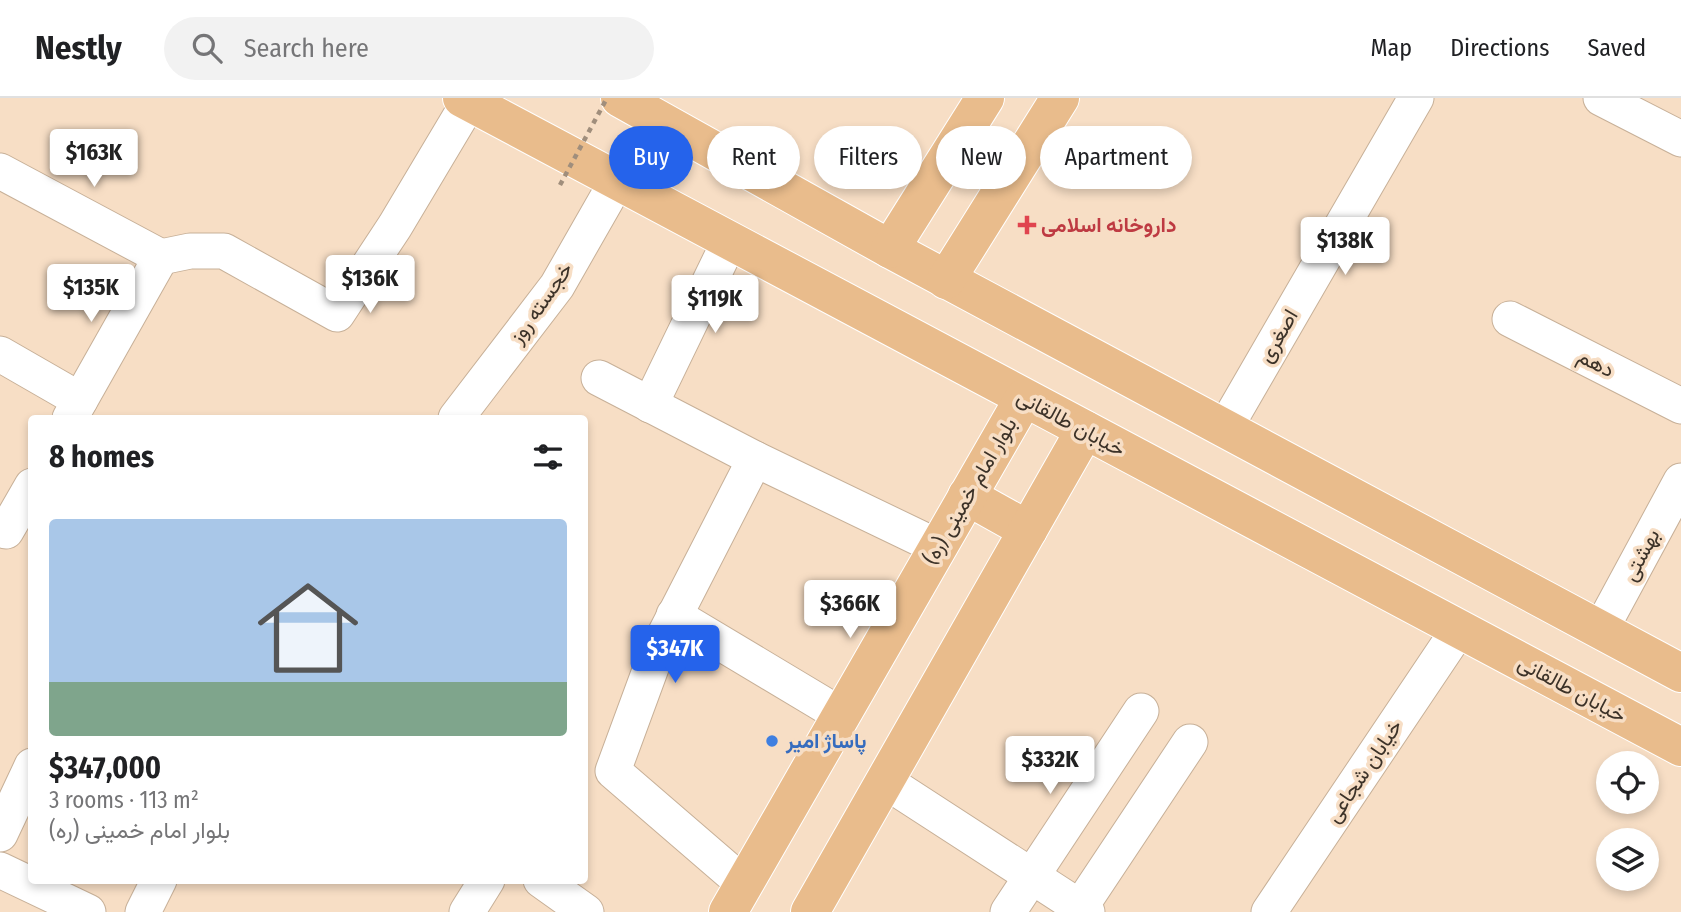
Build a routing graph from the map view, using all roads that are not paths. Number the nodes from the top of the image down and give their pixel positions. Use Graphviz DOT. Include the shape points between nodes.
graph roads {
  1 [pos="620,98"];
  2 [pos="985,98"];
  3 [pos="1060,98"];
  4 [pos="1601,98"];
  5 [pos="466,100"];
  6 [pos="1406,102"];
  7 [pos="1681,139"];
  8 [pos="0,172"];
  9 [pos="609,177"];
  10 [pos="612,189"];
  11 [pos="632,189"];
  12 [pos="730,240"];
  13 [pos="890,250"];
  14 [pos="161,257"];
  15 [pos="946,280"];
  16 [pos="1510,319"];
  17 [pos="0,355"];
  18 [pos="598,377"];
  19 [pos="1024,398"];
  20 [pos="650,405"];
  21 [pos="1681,407"];
  22 [pos="75,409"];
  23 [pos="458,415"];
  24 [pos="1225,428"];
  25 [pos="1085,430"];
  26 [pos="755,459"];
  27 [pos="1681,481"];
  28 [pos="28,496"];
  29 [pos="967,496"];
  30 [pos="1028,530"];
  31 [pos="12,535"];
  32 [pos="938,547"];
  33 [pos="674,615"];
  34 [pos="1459,629"];
  35 [pos="1601,629"];
  36 [pos="1681,673"];
  37 [pos="1141,711"];
  38 [pos="841,715"];
  39 [pos="1642,726"];
  40 [pos="1681,728"];
  41 [pos="1190,742"];
  42 [pos="1681,747"];
  43 [pos="28,771"];
  44 [pos="885,781"];
  45 [pos="8,796"];
  46 [pos="0,834"];
  47 [pos="0,870"];
  48 [pos="1030,876"];
  49 [pos="28,883"];
  50 [pos="29,884"];
  51 [pos="157,884"];
  52 [pos="484,884"];
  53 [pos="547,884"];
  54 [pos="736,898"];
  55 [pos="1081,910"];
  56 [pos="88,912"];
  57 [pos="143,912"];
  58 [pos="467,912"];
  59 [pos="586,912"];
  60 [pos="810,912"];
  61 [pos="1008,912"];
  62 [pos="1269,912"];
  1 -- 13 [label="main road"];
  2 -- 13 [label="main road"];
  3 -- 15 [label="main road"];
  4 -- 7 [label="street"];
  5 -- 9 [label="main road, خیابان طالقانی"];
  5 -- 14 [label="street" via="395,226 337,314 224,251"];
  6 -- 24 [label="street, اصغری"];
  8 -- 14 [label="street"];
  10 -- 23 [label="street, خجسته روز" via="557,286"];
  11 -- 12 [label="main road, خیابان طالقانی"];
  12 -- 19 [label="main road, خیابان طالقانی"];
  12 -- 20 [label="street"];
  13 -- 15 [label="main road"];
  14 -- 22 [label="street"];
  15 -- 24 [label="main road"];
  16 -- 21 [label="street, دهم"];
  17 -- 22 [label="street"];
  18 -- 20 [label="street"];
  19 -- 25 [label="main road, خیابان طالقانی"];
  19 -- 29 [label="main road, بلوار امام خمینی (ره)"];
  20 -- 26 [label="street"];
  24 -- 35 [label="main road"];
  25 -- 30 [label="main road"];
  25 -- 34 [label="main road, خیابان طالقانی"];
  26 -- 32 [label="street"];
  26 -- 33 [label="street"];
  27 -- 35 [label="street, بهشتی"];
  28 -- 31 [label="street"];
  29 -- 30 [label="main road"];
  29 -- 32 [label="main road, بلوار امام خمینی (ره)"];
  30 -- 44 [label="main road"];
  32 -- 38 [label="main road, بلوار امام خمینی (ره)"];
  33 -- 38 [label="street"];
  33 -- 54 [label="street" via="613,771"];
  34 -- 39 [label="main road, خیابان طالقانی"];
  34 -- 62 [label="street, خیابان شجاعی"];
  35 -- 36 [label="main road"];
  37 -- 48 [label="street"];
  38 -- 54 [label="main road, بلوار امام خمینی (ره)"];
  39 -- 40 [label="main road" via="1669,733"];
  39 -- 42 [label="main road, خیابان طالقانی"];
  41 -- 55 [label="street"];
  43 -- 45 [label="street"];
  44 -- 48 [label="street"];
  44 -- 60 [label="main road"];
  45 -- 46 [label="street"];
  47 -- 49 [label="street"];
  48 -- 55 [label="street"];
  48 -- 61 [label="street"];
  50 -- 56 [label="street"];
  51 -- 57 [label="street"];
  52 -- 58 [label="street"];
  53 -- 59 [label="street"];
}
